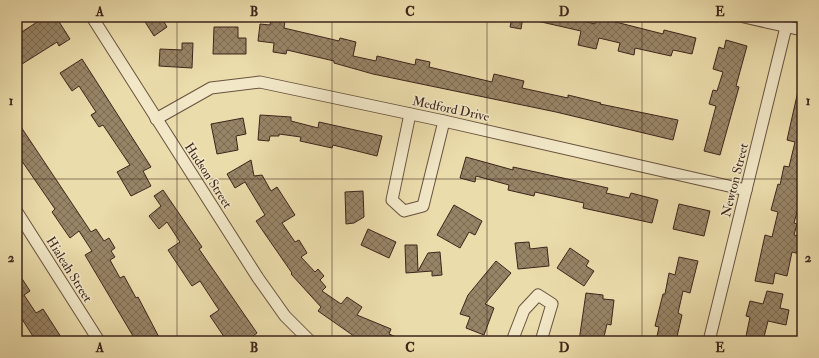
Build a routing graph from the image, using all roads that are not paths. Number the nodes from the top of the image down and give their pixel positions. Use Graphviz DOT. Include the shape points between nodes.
graph roads {
  1 [pos="92,17"];
  2 [pos="744,17"];
  3 [pos="786,27"];
  4 [pos="802,30"];
  5 [pos="410,114"];
  6 [pos="156,119"];
  7 [pos="444,121"];
  8 [pos="746,190"];
  9 [pos="17,212"];
  10 [pos="99,341"];
  11 [pos="310,341"];
  12 [pos="512,341"];
  13 [pos="541,341"];
  14 [pos="709,341"];
  1 -- 6 [label="street, Hudson Street"];
  2 -- 3 [label="street"];
  3 -- 4 [label="street"];
  3 -- 8 [label="street, Newton Street"];
  5 -- 6 [label="street, Medford Drive" via="260,82 211,88"];
  5 -- 7 [label="street, Medford Drive"];
  5 -- 7 [label="street" via="392,200 404,212 423,206"];
  6 -- 11 [label="street, Hudson Street" via="258,278 285,316"];
  7 -- 8 [label="street, Medford Drive"];
  8 -- 14 [label="street, Newton Street"];
  9 -- 10 [label="street, Hialeah Street"];
  12 -- 13 [label="street" via="524,310 538,295 552,304"];
}
